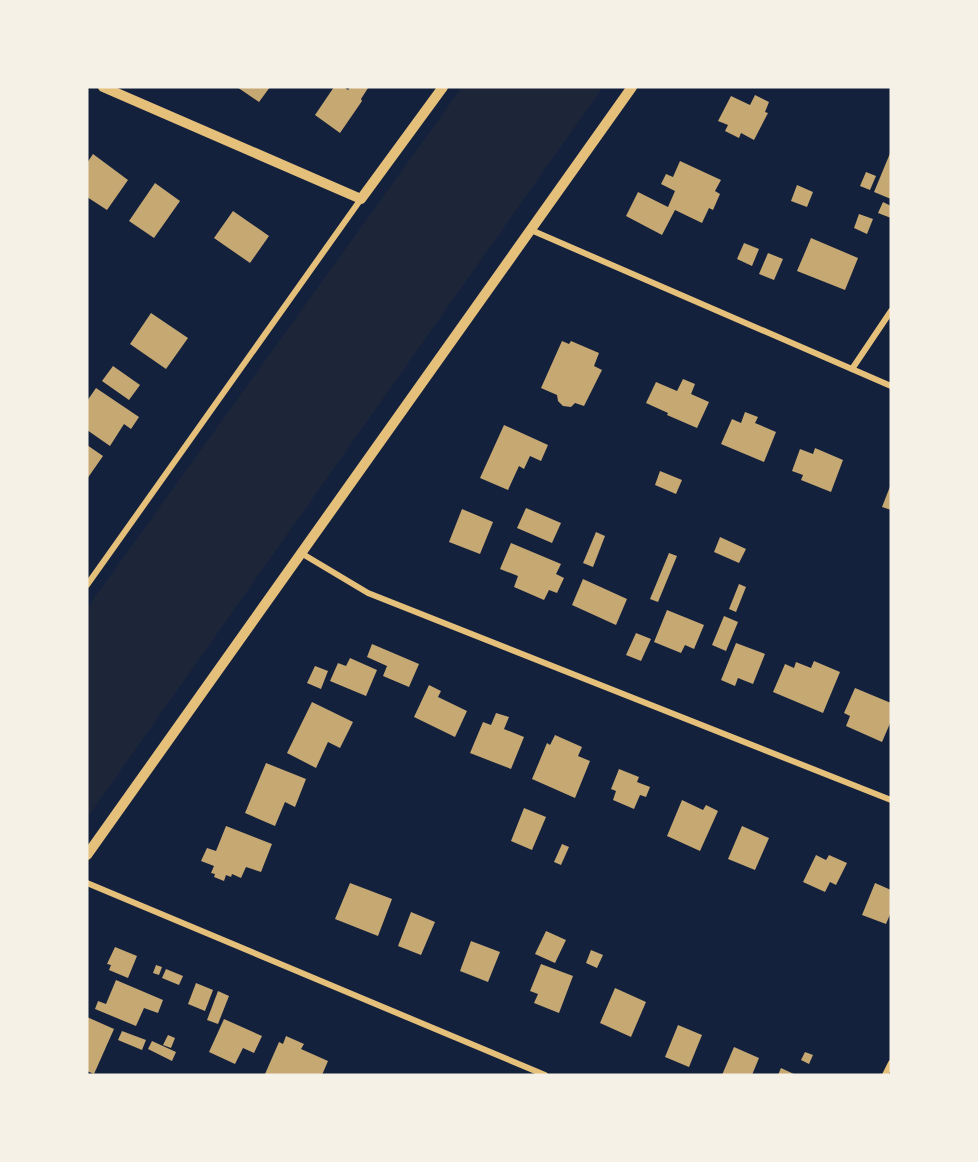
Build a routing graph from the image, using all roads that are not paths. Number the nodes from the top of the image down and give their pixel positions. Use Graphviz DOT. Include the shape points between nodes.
graph roads {
  1 [pos="103,87"];
  2 [pos="443,87"];
  3 [pos="632,87"];
  4 [pos="361,199"];
  5 [pos="531,230"];
  6 [pos="891,311"];
  7 [pos="852,369"];
  8 [pos="891,386"];
  9 [pos="301,553"];
  10 [pos="87,585"];
  11 [pos="891,800"];
  12 [pos="87,855"];
  13 [pos="87,883"];
  14 [pos="891,1063"];
  15 [pos="545,1075"];
  16 [pos="885,1075"];
  1 -- 4 [label="street"];
  2 -- 4 [label="street"];
  3 -- 5 [label="street"];
  4 -- 10 [label="street"];
  5 -- 7 [label="street"];
  5 -- 9 [label="street"];
  6 -- 7 [label="street"];
  7 -- 8 [label="street"];
  9 -- 11 [label="street" via="368,593"];
  9 -- 12 [label="street"];
  13 -- 15 [label="street"];
  14 -- 16 [label="street"];
}
